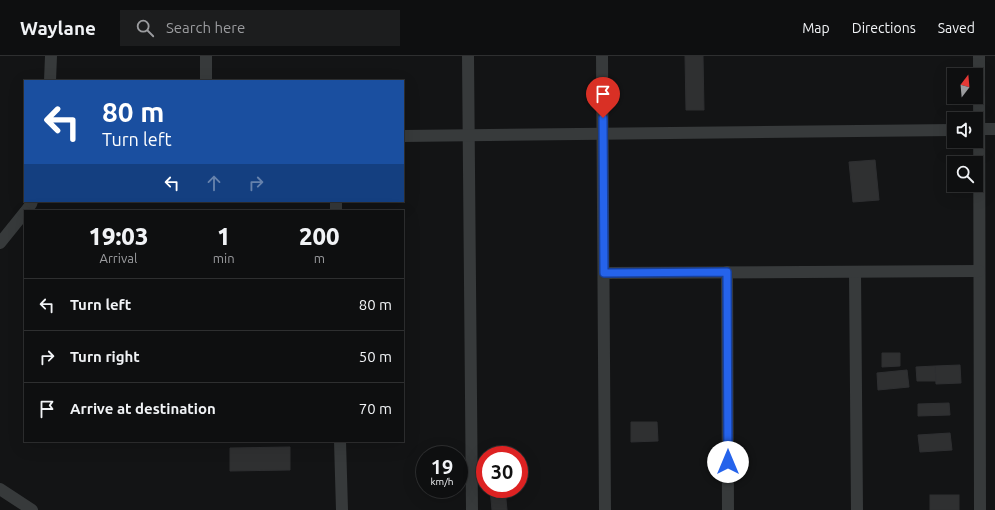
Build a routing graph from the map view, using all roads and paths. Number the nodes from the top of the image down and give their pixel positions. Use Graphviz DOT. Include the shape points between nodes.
graph roads {
  1 [pos="51,56"];
  2 [pos="206,56"];
  3 [pos="468,56"];
  4 [pos="602,56"];
  5 [pos="979,56"];
  6 [pos="50,80"];
  7 [pos="206,80"];
  8 [pos="978,112"];
  9 [pos="983,129"];
  10 [pos="995,129"];
  11 [pos="947,130"];
  12 [pos="603,134"];
  13 [pos="404,136"];
  14 [pos="469,136"];
  15 [pos="978,148"];
  16 [pos="32,202"];
  17 [pos="26,210"];
  18 [pos="24,212"];
  19 [pos="0,243"];
  20 [pos="979,271"];
  21 [pos="727,272"];
  22 [pos="855,272"];
  23 [pos="604,273"];
  24 [pos="340,442"];
  25 [pos="0,489"];
  26 [pos="32,510"];
  27 [pos="342,510"];
  28 [pos="472,510"];
  29 [pos="605,510"];
  30 [pos="728,510"];
  31 [pos="857,510"];
  32 [pos="980,510"];
  1 -- 6 [label="street"];
  2 -- 7 [label="street"];
  3 -- 14 [label="street"];
  4 -- 12 [label="street"];
  5 -- 8 [label="street"];
  9 -- 10 [label="street"];
  11 -- 12 [label="street"];
  12 -- 14 [label="street"];
  12 -- 23 [label="street"];
  13 -- 14 [label="street"];
  14 -- 28 [label="street"];
  15 -- 20 [label="street"];
  16 -- 17 [label="street"];
  18 -- 19 [label="street"];
  20 -- 22 [label="street"];
  20 -- 32 [label="street"];
  21 -- 22 [label="street"];
  21 -- 23 [label="street"];
  21 -- 30 [label="street"];
  22 -- 31 [label="street"];
  23 -- 29 [label="street"];
  24 -- 27 [label="street"];
  25 -- 26 [label="street"];
}
